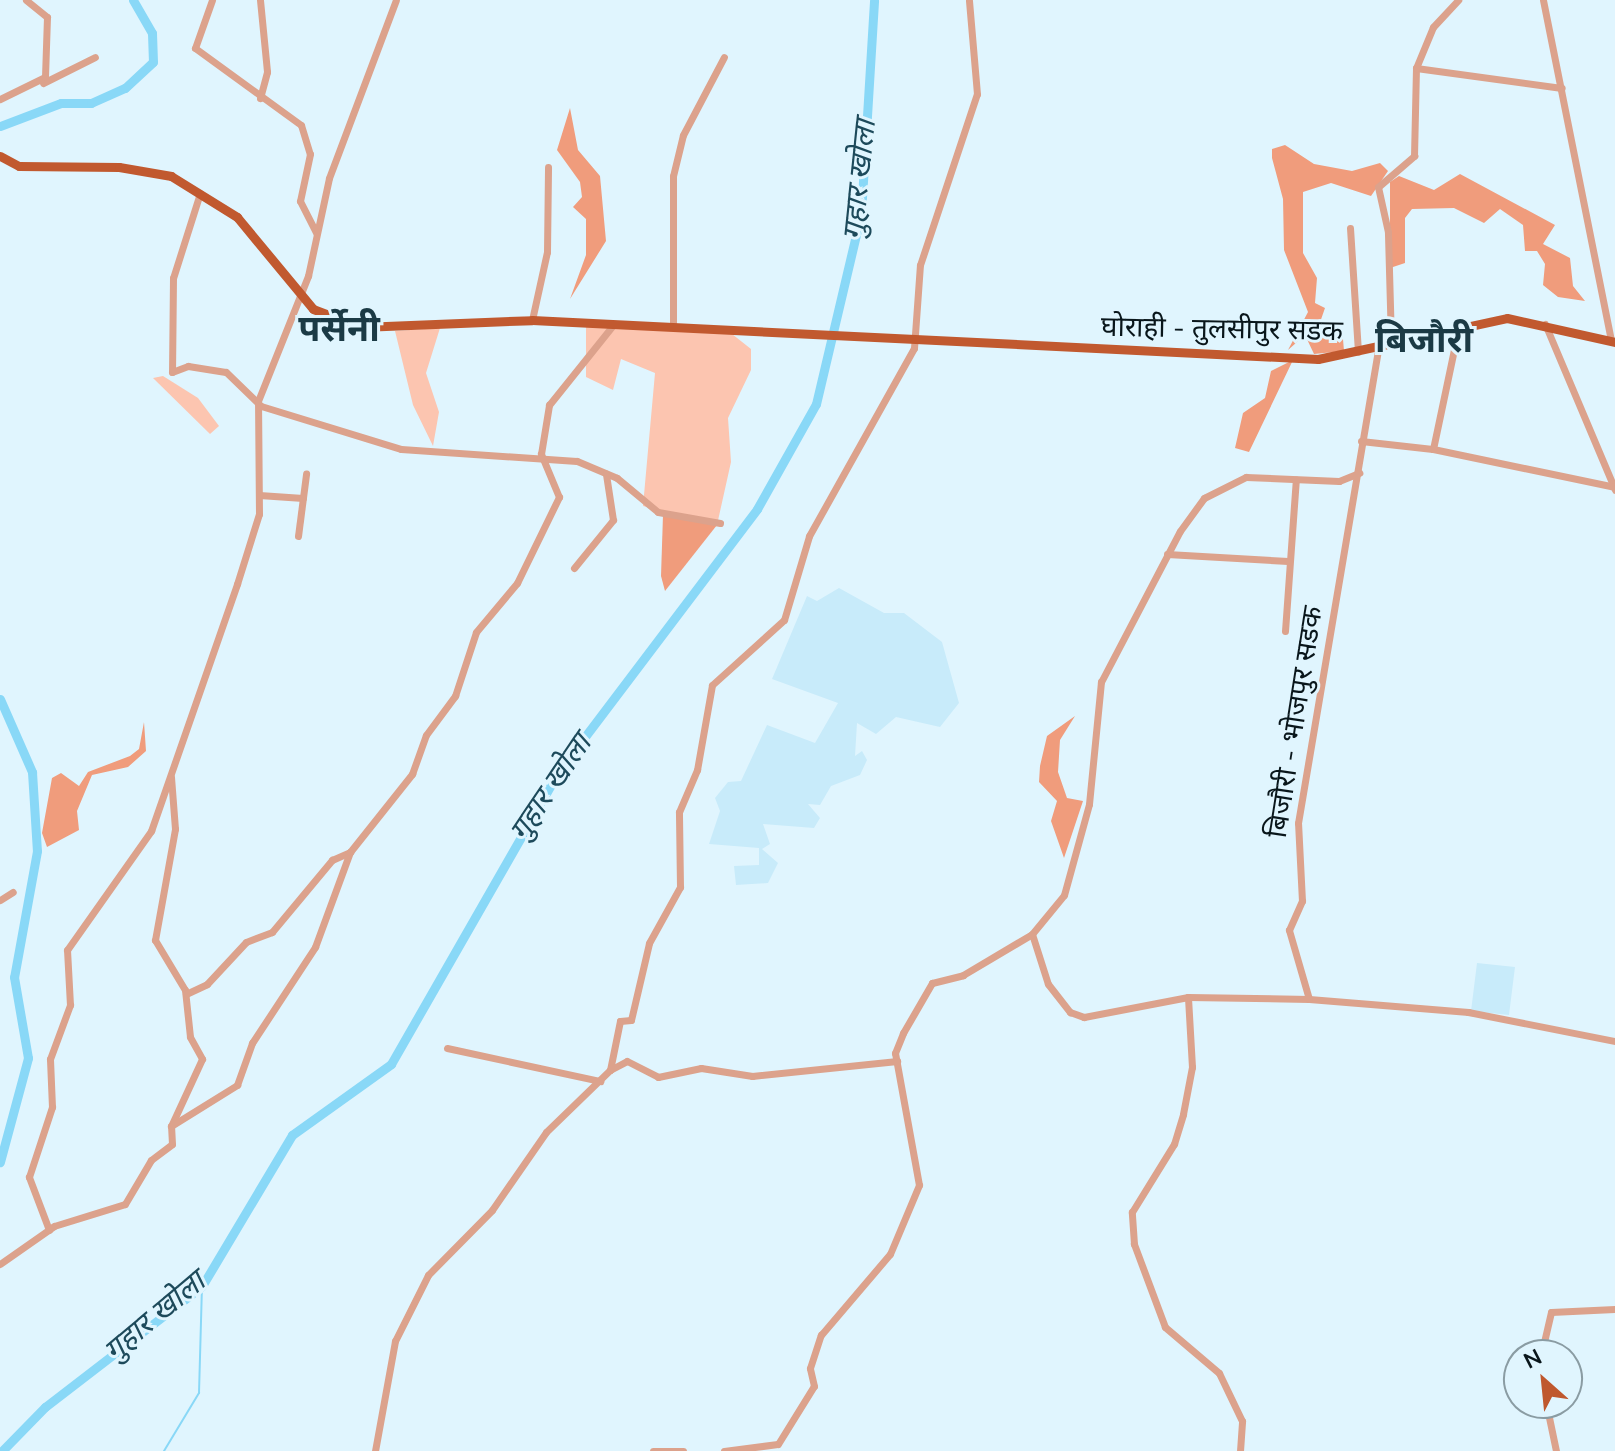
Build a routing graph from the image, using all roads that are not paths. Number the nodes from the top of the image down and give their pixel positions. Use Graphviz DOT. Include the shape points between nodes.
graph roads {
  1 [pos="26,0"];
  2 [pos="212,0"];
  3 [pos="260,0"];
  4 [pos="396,0"];
  5 [pos="969,0"];
  6 [pos="1458,0"];
  7 [pos="1543,0"];
  8 [pos="95,57"];
  9 [pos="724,57"];
  10 [pos="1416,68"];
  11 [pos="43,83"];
  12 [pos="1562,88"];
  13 [pos="260,98"];
  14 [pos="0,99"];
  15 [pos="0,156"];
  16 [pos="548,167"];
  17 [pos="200,192"];
  18 [pos="1350,228"];
  19 [pos="316,233"];
  20 [pos="299,295"];
  21 [pos="532,320"];
  22 [pos="1544,322"];
  23 [pos="614,324"];
  24 [pos="1460,324"];
  25 [pos="673,327"];
  26 [pos="1614,328"];
  27 [pos="916,339"];
  28 [pos="1391,342"];
  29 [pos="1613,342"];
  30 [pos="1378,348"];
  31 [pos="1358,354"];
  32 [pos="258,401"];
  33 [pos="1361,441"];
  34 [pos="1433,449"];
  35 [pos="541,454"];
  36 [pos="1359,473"];
  37 [pos="306,474"];
  38 [pos="606,474"];
  39 [pos="1296,479"];
  40 [pos="1614,488"];
  41 [pos="259,495"];
  42 [pos="303,498"];
  43 [pos="720,523"];
  44 [pos="298,536"];
  45 [pos="1167,554"];
  46 [pos="1288,561"];
  47 [pos="574,568"];
  48 [pos="1285,631"];
  49 [pos="170,775"];
  50 [pos="350,852"];
  51 [pos="13,892"];
  52 [pos="0,900"];
  53 [pos="1032,934"];
  54 [pos="186,994"];
  55 [pos="1188,997"];
  56 [pos="1309,999"];
  57 [pos="1615,1041"];
  58 [pos="447,1048"];
  59 [pos="897,1061"];
  60 [pos="610,1070"];
  61 [pos="600,1081"];
  62 [pos="171,1126"];
  63 [pos="49,1230"];
  64 [pos="0,1264"];
  65 [pos="1615,1309"];
  66 [pos="1545,1339"];
  67 [pos="1549,1419"];
  68 [pos="375,1451"];
  69 [pos="653,1451"];
  70 [pos="683,1451"];
  71 [pos="724,1451"];
  72 [pos="1240,1451"];
  73 [pos="1556,1451"];
  1 -- 11 [label="street" via="47,17"];
  2 -- 13 [label="street" via="195,48"];
  3 -- 13 [label="street" via="267,72"];
  4 -- 19 [label="street"];
  5 -- 27 [label="street" via="977,94 920,265"];
  6 -- 10 [label="street" via="1433,27"];
  7 -- 12 [label="street"];
  8 -- 11 [label="street"];
  9 -- 25 [label="street" via="683,135 673,176"];
  10 -- 12 [label="street"];
  10 -- 28 [label="street" via="1414,156 1378,187 1388,232"];
  11 -- 14 [label="street"];
  12 -- 26 [label="street"];
  13 -- 19 [label="street" via="307,134 300,201"];
  15 -- 17 [label="main road" via="19,166 145,169"];
  16 -- 21 [label="street" via="547,252"];
  17 -- 20 [label="main road" via="237,217"];
  17 -- 32 [label="street" via="173,278 172,372 188,366 226,372"];
  18 -- 31 [label="street"];
  19 -- 20 [label="street"];
  20 -- 21 [label="main road" via="338,322 361,327"];
  20 -- 32 [label="street"];
  21 -- 23 [label="main road"];
  22 -- 24 [label="main road, घोराही - तुलसीपुर सडक"];
  22 -- 29 [label="main road, घोराही - तुलसीपुर सडक"];
  22 -- 40 [label="street"];
  23 -- 25 [label="main road"];
  23 -- 35 [label="street" via="557,389"];
  24 -- 28 [label="main road, घोराही - तुलसीपुर सडक"];
  24 -- 34 [label="street"];
  25 -- 27 [label="main road, घोराही - तुलसीपुर सडक"];
  26 -- 29 [label="street"];
  27 -- 31 [label="main road, घोराही - तुलसीपुर सडक" via="1318,359"];
  27 -- 60 [label="street" via="809,536 784,620 712,685 697,770 679,812 680,887 649,943 631,1020 620,1021"];
  28 -- 30 [label="main road, घोराही - तुलसीपुर सडक"];
  30 -- 31 [label="main road, घोराही - तुलसीपुर सडक"];
  30 -- 33 [label="street, बिजौरी - भोजपुर सडक"];
  32 -- 35 [label="street" via="401,449"];
  32 -- 41 [label="street"];
  33 -- 34 [label="street"];
  33 -- 36 [label="street, बिजौरी - भोजपुर सडक"];
  34 -- 40 [label="street"];
  35 -- 38 [label="street"];
  35 -- 50 [label="street" via="559,497 517,583 476,632 455,696 426,735 412,774"];
  36 -- 39 [label="street" via="1339,481"];
  36 -- 56 [label="street, बिजौरी - भोजपुर सडक" via="1296,836 1302,901 1289,930"];
  37 -- 42 [label="street"];
  38 -- 43 [label="street" via="658,512"];
  38 -- 47 [label="street" via="613,520"];
  39 -- 45 [label="street" via="1246,477 1204,498"];
  39 -- 46 [label="street"];
  41 -- 42 [label="street"];
  41 -- 49 [label="street" via="237,584"];
  42 -- 44 [label="street"];
  45 -- 46 [label="street"];
  45 -- 53 [label="street" via="1134,632 1101,682 1089,804 1064,895"];
  46 -- 48 [label="street"];
  49 -- 54 [label="street" via="175,829 155,940"];
  49 -- 63 [label="street" via="151,831 67,950 70,1005 50,1059 52,1107 29,1177"];
  50 -- 54 [label="street" via="332,860 272,932 246,942 207,984"];
  50 -- 62 [label="street" via="315,947 252,1043 237,1085"];
  51 -- 52 [label="street"];
  53 -- 55 [label="street" via="1048,984 1070,1012 1084,1017"];
  53 -- 59 [label="street" via="963,975 932,983 903,1033"];
  54 -- 62 [label="street" via="190,1037 202,1059"];
  55 -- 56 [label="street"];
  55 -- 72 [label="street" via="1192,1067 1183,1114 1174,1144 1132,1212 1134,1244 1165,1327 1212,1364 1238,1409"];
  56 -- 57 [label="street" via="1468,1012"];
  58 -- 61 [label="street"];
  59 -- 60 [label="street" via="752,1076 701,1068 658,1077 627,1061"];
  59 -- 71 [label="street" via="919,1185 890,1254 842,1301 821,1335 810,1368 814,1386 778,1444"];
  60 -- 61 [label="street"];
  61 -- 68 [label="street" via="546,1132 492,1210 428,1275 395,1341"];
  62 -- 63 [label="street" via="172,1144 151,1160 125,1204"];
  63 -- 64 [label="street"];
  65 -- 66 [label="street" via="1551,1312"];
  67 -- 73 [label="street"];
  69 -- 70 [label="street"];
}
